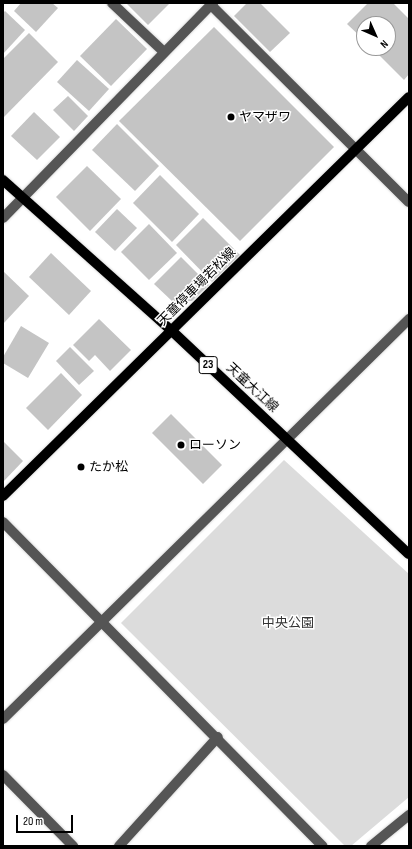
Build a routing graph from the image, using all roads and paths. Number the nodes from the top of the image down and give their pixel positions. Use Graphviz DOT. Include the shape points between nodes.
graph roads {
  1 [pos="112,3"];
  2 [pos="212,4"];
  3 [pos="164,52"];
  4 [pos="409,97"];
  5 [pos="356,149"];
  6 [pos="3,180"];
  7 [pos="22,198"];
  8 [pos="409,202"];
  9 [pos="3,218"];
  10 [pos="409,319"];
  11 [pos="172,331"];
  12 [pos="288,439"];
  13 [pos="3,496"];
  14 [pos="3,522"];
  15 [pos="409,554"];
  16 [pos="99,623"];
  17 [pos="3,719"];
  18 [pos="218,737"];
  19 [pos="3,775"];
  20 [pos="409,815"];
  21 [pos="73,846"];
  22 [pos="119,846"];
  23 [pos="322,846"];
  24 [pos="371,846"];
  1 -- 3 [label="lane"];
  2 -- 3 [label="lane"];
  2 -- 5 [label="lane"];
  3 -- 7 [label="lane"];
  4 -- 5 [label="main road, 天童停車場若松線"];
  5 -- 8 [label="lane"];
  5 -- 11 [label="main road, 天童停車場若松線"];
  6 -- 7 [label="main road, 天童大江線 / 23"];
  7 -- 9 [label="lane"];
  7 -- 11 [label="main road, 天童大江線 / 23"];
  10 -- 12 [label="lane"];
  11 -- 12 [label="main road, 天童大江線 / 23"];
  11 -- 13 [label="main road, 天童停車場若松線"];
  12 -- 15 [label="main road, 天童大江線 / 23"];
  12 -- 16 [label="lane"];
  14 -- 16 [label="lane"];
  16 -- 17 [label="lane"];
  16 -- 18 [label="lane"];
  18 -- 22 [label="lane"];
  18 -- 23 [label="lane"];
  19 -- 21 [label="lane"];
  20 -- 24 [label="lane"];
}
